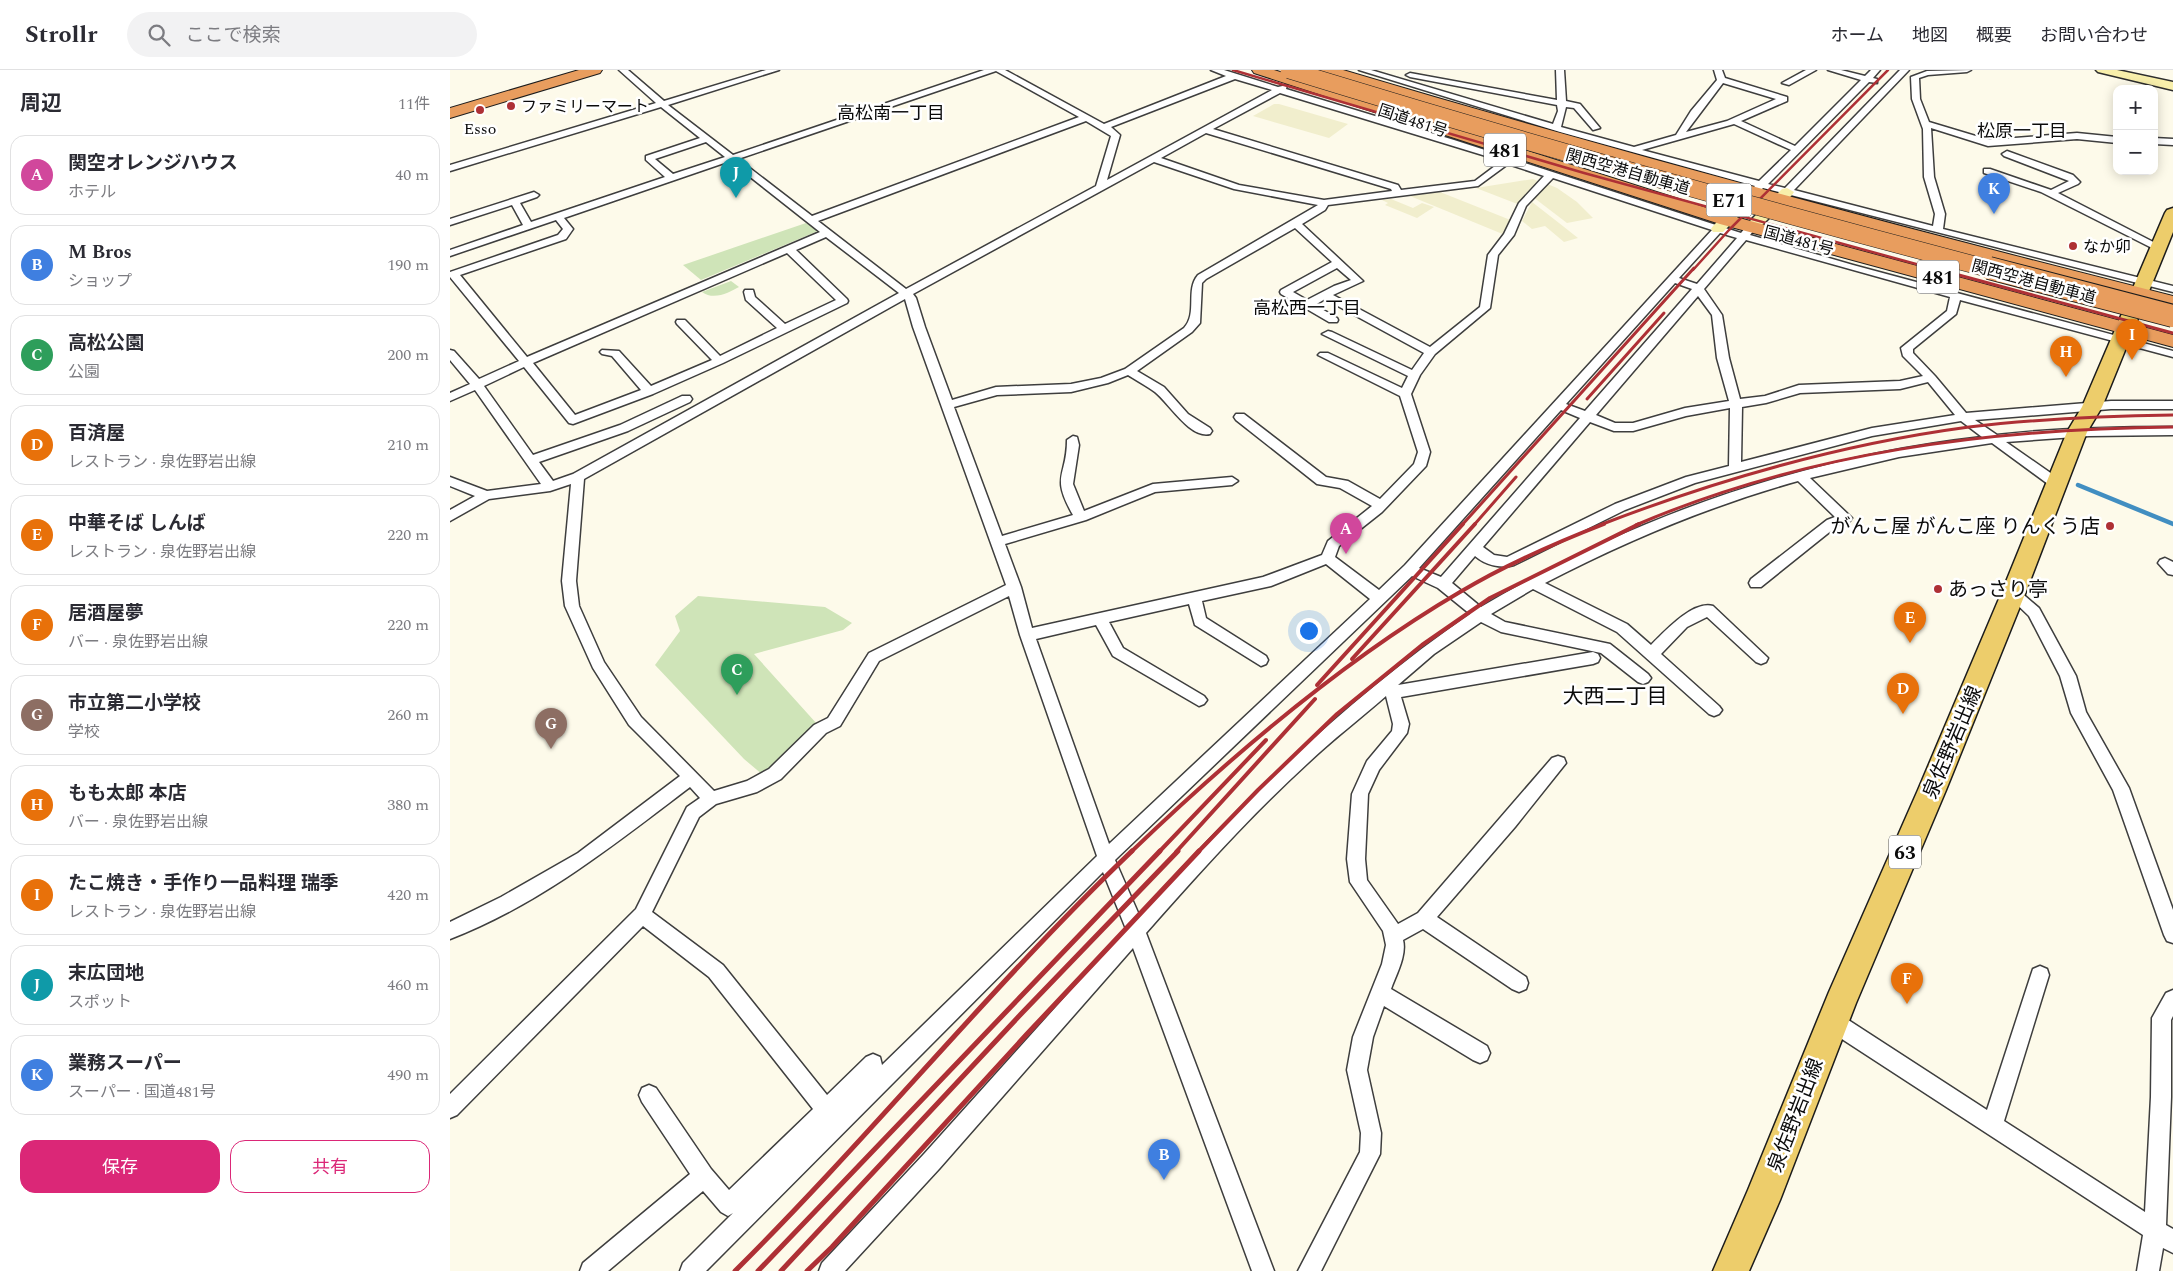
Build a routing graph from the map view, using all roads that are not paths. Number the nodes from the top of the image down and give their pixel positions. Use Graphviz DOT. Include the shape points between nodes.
graph roads {
  1 [pos="573,70"];
  2 [pos="595,70"];
  3 [pos="623,70"];
  4 [pos="775,70"];
  5 [pos="992,70"];
  6 [pos="999,70"];
  7 [pos="1215,70"];
  8 [pos="1258,70"];
  9 [pos="1316,70"];
  10 [pos="1327,70"];
  11 [pos="1560,70"];
  12 [pos="1718,70"];
  13 [pos="1812,70"];
  14 [pos="1832,70"];
  15 [pos="1876,70"];
  16 [pos="1905,70"];
  17 [pos="1967,70"];
  18 [pos="2102,70"];
  19 [pos="1366,71"];
  20 [pos="1234,76"];
  21 [pos="1867,79"];
  22 [pos="1287,80"];
  23 [pos="1721,80"];
  24 [pos="1786,83"];
  25 [pos="1889,86"];
  26 [pos="2173,86"];
  27 [pos="662,104"];
  28 [pos="1562,104"];
  29 [pos="450,107"];
  30 [pos="450,113"];
  31 [pos="1471,114"];
  32 [pos="1087,117"];
  33 [pos="1488,119"];
  34 [pos="1734,121"];
  35 [pos="1924,123"];
  36 [pos="1104,127"];
  37 [pos="1556,128"];
  38 [pos="1596,128"];
  39 [pos="1206,130"];
  40 [pos="1679,136"];
  41 [pos="707,139"];
  42 [pos="2113,140"];
  43 [pos="2158,141"];
  44 [pos="2173,142"];
  45 [pos="1622,147"];
  46 [pos="1797,150"];
  47 [pos="1639,152"];
  48 [pos="2007,154"];
  49 [pos="1152,158"];
  50 [pos="732,159"];
  51 [pos="1503,160"];
  52 [pos="450,168"];
  53 [pos="1987,171"];
  54 [pos="1544,173"];
  55 [pos="673,178"];
  56 [pos="1100,188"];
  57 [pos="1757,189"];
  58 [pos="1398,193"];
  59 [pos="2051,193"];
  60 [pos="534,194"];
  61 [pos="1783,196"];
  62 [pos="1658,198"];
  63 [pos="514,201"];
  64 [pos="1324,203"];
  65 [pos="2173,213"];
  66 [pos="558,217"];
  67 [pos="812,220"];
  68 [pos="1907,221"];
  69 [pos="450,222"];
  70 [pos="1295,223"];
  71 [pos="1722,225"];
  72 [pos="529,226"];
  73 [pos="1938,229"];
  74 [pos="828,232"];
  75 [pos="1748,232"];
  76 [pos="1824,247"];
  77 [pos="2158,247"];
  78 [pos="788,248"];
  79 [pos="450,253"];
  80 [pos="1338,263"];
  81 [pos="2040,268"];
  82 [pos="1861,270"];
  83 [pos="1672,279"];
  84 [pos="2141,287"];
  85 [pos="1698,288"];
  86 [pos="2173,289"];
  87 [pos="749,292"];
  88 [pos="906,294"];
  89 [pos="1325,295"];
  90 [pos="1962,298"];
  91 [pos="2015,298"];
  92 [pos="2173,303"];
  93 [pos="1307,304"];
  94 [pos="2173,316"];
  95 [pos="1333,320"];
  96 [pos="681,322"];
  97 [pos="784,329"];
  98 [pos="1328,334"];
  99 [pos="2122,334"];
  100 [pos="2173,341"];
  101 [pos="606,352"];
  102 [pos="1431,352"];
  103 [pos="450,354"];
  104 [pos="2173,354"];
  105 [pos="1324,355"];
  106 [pos="718,361"];
  107 [pos="526,362"];
  108 [pos="1129,371"];
  109 [pos="1414,375"];
  110 [pos="1931,378"];
  111 [pos="477,384"];
  112 [pos="649,391"];
  113 [pos="1405,394"];
  114 [pos="450,397"];
  115 [pos="2114,397"];
  116 [pos="686,399"];
  117 [pos="2173,401"];
  118 [pos="1558,404"];
  119 [pos="947,405"];
  120 [pos="1736,405"];
  121 [pos="2173,405"];
  122 [pos="2092,407"];
  123 [pos="1588,416"];
  124 [pos="1240,417"];
  125 [pos="1963,417"];
  126 [pos="1206,431"];
  127 [pos="2173,431"];
  128 [pos="2077,432"];
  129 [pos="1993,439"];
  130 [pos="1073,440"];
  131 [pos="531,460"];
  132 [pos="1735,469"];
  133 [pos="578,477"];
  134 [pos="1801,477"];
  135 [pos="450,481"];
  136 [pos="1232,481"];
  137 [pos="2057,484"];
  138 [pos="550,487"];
  139 [pos="486,495"];
  140 [pos="1381,505"];
  141 [pos="450,516"];
  142 [pos="1081,517"];
  143 [pos="997,542"];
  144 [pos="1475,547"];
  145 [pos="1328,558"];
  146 [pos="1410,569"];
  147 [pos="1533,583"];
  148 [pos="1756,583"];
  149 [pos="1443,584"];
  150 [pos="1014,587"];
  151 [pos="2013,594"];
  152 [pos="1194,597"];
  153 [pos="1379,598"];
  154 [pos="1481,615"];
  155 [pos="1100,618"];
  156 [pos="1027,635"];
  157 [pos="1651,654"];
  158 [pos="1593,658"];
  159 [pos="1761,658"];
  160 [pos="1261,660"];
  161 [pos="1643,678"];
  162 [pos="1388,690"];
  163 [pos="1199,700"];
  164 [pos="1714,710"];
  165 [pos="1558,763"];
  166 [pos="691,777"];
  167 [pos="711,800"];
  168 [pos="1106,858"];
  169 [pos="642,915"];
  170 [pos="1424,919"];
  171 [pos="450,931"];
  172 [pos="1136,931"];
  173 [pos="2173,935"];
  174 [pos="1393,936"];
  175 [pos="2040,975"];
  176 [pos="1519,983"];
  177 [pos="1380,993"];
  178 [pos="2173,999"];
  179 [pos="1832,1021"];
  180 [pos="1480,1053"];
  181 [pos="872,1064"];
  182 [pos="649,1095"];
  183 [pos="450,1108"];
  184 [pos="832,1117"];
  185 [pos="1993,1124"];
  186 [pos="704,1176"];
  187 [pos="2155,1230"];
  188 [pos="2173,1242"];
  189 [pos="591,1271"];
  190 [pos="691,1271"];
  191 [pos="830,1271"];
  192 [pos="1263,1271"];
  193 [pos="1309,1271"];
  194 [pos="1731,1271"];
  195 [pos="2148,1271"];
  1 -- 29 [label="highway"];
  2 -- 30 [label="highway"];
  3 -- 27 [label="street"];
  4 -- 27 [label="street"];
  5 -- 50 [label="street"];
  6 -- 32 [label="street"];
  7 -- 20 [label="street"];
  8 -- 22 [label="highway, 国道481号 / 481"];
  9 -- 22 [label="street"];
  9 -- 92 [label="highway, 関西空港自動車道 / E71" via="1701,183 1938,246"];
  10 -- 31 [label="highway, 国道481号 / 481"];
  11 -- 28 [label="street"];
  12 -- 23 [label="street"];
  13 -- 24 [label="street"];
  14 -- 21 [label="street"];
  15 -- 21 [label="street"];
  16 -- 25 [label="street"];
  17 -- 35 [label="street" via="1916,77 1916,99"];
  18 -- 26 [label="street"];
  19 -- 28 [label="street" via="1389,71"];
  19 -- 31 [label="street" via="1408,91"];
  19 -- 37 [label="street"];
  20 -- 22 [label="street"];
  20 -- 36 [label="street"];
  21 -- 25 [label="street"];
  21 -- 46 [label="street"];
  22 -- 39 [label="street"];
  22 -- 51 [label="street"];
  22 -- 62 [label="highway, 国道481号 / 481"];
  22 -- 94 [label="highway, 関西空港自動車道 / E71, bridge" via="1468,125 1738,202"];
  23 -- 34 [label="street" via="1784,99"];
  23 -- 40 [label="street"];
  25 -- 61 [label="street"];
  27 -- 41 [label="street"];
  27 -- 52 [label="street"];
  28 -- 37 [label="street"];
  28 -- 38 [label="street" via="1577,106"];
  31 -- 33 [label="highway, 国道481号 / 481"];
  32 -- 36 [label="street"];
  32 -- 67 [label="street"];
  33 -- 45 [label="street"];
  33 -- 57 [label="highway, 国道481号 / 481"];
  34 -- 40 [label="street"];
  34 -- 46 [label="street"];
  35 -- 42 [label="street" via="1988,143 2077,136"];
  35 -- 73 [label="street" via="1929,177 1940,214"];
  36 -- 56 [label="street" via="1116,135"];
  37 -- 45 [label="street"];
  39 -- 49 [label="street"];
  39 -- 58 [label="street" via="1395,187"];
  40 -- 47 [label="street" via="1642,146 1637,149"];
  41 -- 50 [label="street"];
  41 -- 55 [label="street" via="649,158"];
  43 -- 44 [label="street"];
  45 -- 47 [label="street"];
  46 -- 57 [label="street"];
  47 -- 57 [label="street"];
  48 -- 59 [label="street" via="2070,177 2075,182"];
  49 -- 56 [label="street"];
  49 -- 64 [label="street" via="1237,187"];
  50 -- 55 [label="street"];
  50 -- 67 [label="street"];
  51 -- 54 [label="street"];
  51 -- 58 [label="street" via="1501,166 1478,183"];
  53 -- 59 [label="street"];
  54 -- 62 [label="street"];
  54 -- 71 [label="street"];
  54 -- 102 [label="street" via="1549,177 1522,205 1509,235 1493,255 1485,308"];
  55 -- 66 [label="street"];
  56 -- 88 [label="street"];
  57 -- 61 [label="highway, 国道481号 / 481"];
  57 -- 71 [label="street"];
  58 -- 64 [label="street"];
  59 -- 77 [label="street"];
  60 -- 63 [label="street"];
  61 -- 68 [label="street"];
  61 -- 75 [label="street"];
  61 -- 81 [label="highway, 国道481号 / 481"];
  62 -- 71 [label="highway, 国道481号 / 481"];
  63 -- 69 [label="street"];
  63 -- 72 [label="street"];
  64 -- 70 [label="street" via="1322,208"];
  65 -- 77 [label="main road, 泉佐野岩出線 / 63"];
  66 -- 72 [label="street"];
  66 -- 107 [label="street" via="568,229 562,237 453,274"];
  67 -- 74 [label="street"];
  68 -- 73 [label="street"];
  68 -- 81 [label="street"];
  70 -- 80 [label="street"];
  70 -- 108 [label="street" via="1202,277 1197,284 1196,321"];
  71 -- 75 [label="highway, 国道481号 / 481"];
  71 -- 83 [label="street"];
  72 -- 79 [label="street"];
  73 -- 84 [label="street"];
  74 -- 78 [label="street"];
  74 -- 88 [label="street"];
  75 -- 76 [label="highway, 国道481号 / 481"];
  75 -- 82 [label="street"];
  75 -- 85 [label="street"];
  76 -- 82 [label="street"];
  76 -- 91 [label="highway, 国道481号 / 481"];
  77 -- 84 [label="main road, 泉佐野岩出線 / 63"];
  78 -- 97 [label="street" via="843,301"];
  78 -- 107 [label="street"];
  80 -- 89 [label="street" via="1358,280"];
  80 -- 93 [label="street" via="1285,292"];
  81 -- 84 [label="highway, 国道481号 / 481"];
  82 -- 90 [label="street"];
  83 -- 85 [label="street"];
  83 -- 118 [label="street"];
  84 -- 86 [label="street"];
  84 -- 92 [label="highway, 国道481号 / 481"];
  84 -- 99 [label="main road, 泉佐野岩出線 / 63"];
  85 -- 120 [label="street" via="1717,315 1723,358"];
  85 -- 123 [label="street"];
  87 -- 97 [label="street" via="750,298"];
  88 -- 119 [label="street" via="911,298"];
  88 -- 133 [label="street"];
  89 -- 93 [label="street"];
  89 -- 102 [label="street"];
  90 -- 91 [label="street"];
  90 -- 99 [label="street"];
  90 -- 110 [label="street" via="1952,312 1907,348 1907,354"];
  91 -- 99 [label="highway, 国道481号 / 481"];
  93 -- 95 [label="street"];
  96 -- 106 [label="street"];
  97 -- 106 [label="street"];
  98 -- 109 [label="street"];
  99 -- 100 [label="highway, 国道481号 / 481"];
  99 -- 104 [label="street"];
  99 -- 122 [label="main road, 泉佐野岩出線 / 63"];
  101 -- 112 [label="street" via="616,354"];
  102 -- 109 [label="street"];
  103 -- 111 [label="street"];
  105 -- 113 [label="street"];
  106 -- 112 [label="street"];
  107 -- 111 [label="street"];
  107 -- 112 [label="street" via="573,420"];
  108 -- 119 [label="street" via="1104,381 1071,388 996,391"];
  108 -- 126 [label="street" via="1160,390 1184,417"];
  109 -- 113 [label="street"];
  110 -- 120 [label="street" via="1900,385 1799,389"];
  110 -- 125 [label="street"];
  111 -- 114 [label="street"];
  111 -- 131 [label="street"];
  113 -- 140 [label="street" via="1424,452 1420,466"];
  115 -- 117 [label="street" via="2128,402"];
  116 -- 131 [label="street" via="624,428"];
  118 -- 123 [label="street"];
  118 -- 146 [label="street"];
  119 -- 143 [label="street"];
  120 -- 123 [label="street" via="1685,412 1634,427 1614,427"];
  120 -- 132 [label="street"];
  121 -- 122 [label="street"];
  122 -- 125 [label="street"];
  122 -- 128 [label="main road, 泉佐野岩出線 / 63"];
  123 -- 144 [label="street"];
  124 -- 140 [label="street" via="1322,481 1343,484"];
  125 -- 129 [label="street"];
  125 -- 132 [label="street" via="1872,432"];
  127 -- 128 [label="street"];
  128 -- 129 [label="street"];
  128 -- 137 [label="main road, 泉佐野岩出線 / 63"];
  129 -- 134 [label="street" via="1894,453"];
  129 -- 137 [label="street"];
  130 -- 142 [label="street" via="1073,455 1066,479 1069,496"];
  131 -- 138 [label="street"];
  132 -- 144 [label="street" via="1691,480 1620,507 1509,562 1482,557"];
  133 -- 138 [label="street"];
  133 -- 166 [label="street" via="569,581 572,606 598,664 635,722"];
  134 -- 147 [label="street" via="1758,488 1672,518"];
  134 -- 148 [label="street" via="1845,518 1832,522"];
  135 -- 139 [label="street"];
  136 -- 142 [label="street" via="1153,488"];
  137 -- 151 [label="main road, 泉佐野岩出線 / 63"];
  138 -- 139 [label="street"];
  139 -- 141 [label="street"];
  140 -- 145 [label="street" via="1333,544"];
  142 -- 143 [label="street"];
  143 -- 150 [label="street"];
  144 -- 149 [label="street"];
  145 -- 152 [label="street" via="1266,582"];
  145 -- 153 [label="street"];
  146 -- 149 [label="street"];
  146 -- 153 [label="street"];
  147 -- 154 [label="street"];
  147 -- 157 [label="street" via="1622,628"];
  149 -- 154 [label="street"];
  150 -- 156 [label="street"];
  150 -- 167 [label="street" via="874,657 834,722 820,730 774,774 751,787"];
  151 -- 173 [label="street" via="2034,612 2068,676 2080,712 2121,788"];
  151 -- 179 [label="main road, 泉佐野岩出線 / 63"];
  152 -- 155 [label="street"];
  152 -- 160 [label="street" via="1200,621"];
  153 -- 168 [label="street"];
  154 -- 161 [label="street" via="1501,627 1605,648"];
  154 -- 162 [label="street" via="1429,650"];
  155 -- 156 [label="street"];
  155 -- 163 [label="street" via="1118,652"];
  156 -- 168 [label="street"];
  157 -- 159 [label="street" via="1682,624 1708,610"];
  157 -- 164 [label="street"];
  158 -- 162 [label="street"];
  162 -- 172 [label="street" via="1304,756 1231,828"];
  162 -- 174 [label="street" via="1402,724 1399,733 1373,766 1360,794 1356,859 1359,882"];
  165 -- 170 [label="street"];
  166 -- 167 [label="street"];
  166 -- 171 [label="street" via="584,858"];
  167 -- 169 [label="street" via="692,812"];
  168 -- 172 [label="street"];
  168 -- 184 [label="street"];
  169 -- 183 [label="street"];
  169 -- 184 [label="street" via="716,971"];
  170 -- 174 [label="street"];
  170 -- 176 [label="street"];
  172 -- 191 [label="street" via="893,1205"];
  172 -- 192 [label="street"];
  174 -- 177 [label="street" via="1391,964"];
  175 -- 185 [label="street"];
  177 -- 180 [label="street"];
  177 -- 193 [label="street" via="1363,1037 1357,1070 1371,1133 1370,1154"];
  178 -- 187 [label="street" via="2161,1018"];
  179 -- 185 [label="street"];
  179 -- 194 [label="main road, 泉佐野岩出線 / 63"];
  181 -- 184 [label="street"];
  182 -- 186 [label="street"];
  184 -- 186 [label="street" via="728,1205"];
  184 -- 190 [label="street"];
  185 -- 187 [label="street"];
  186 -- 189 [label="street"];
  187 -- 188 [label="street"];
  187 -- 195 [label="street"];
}
